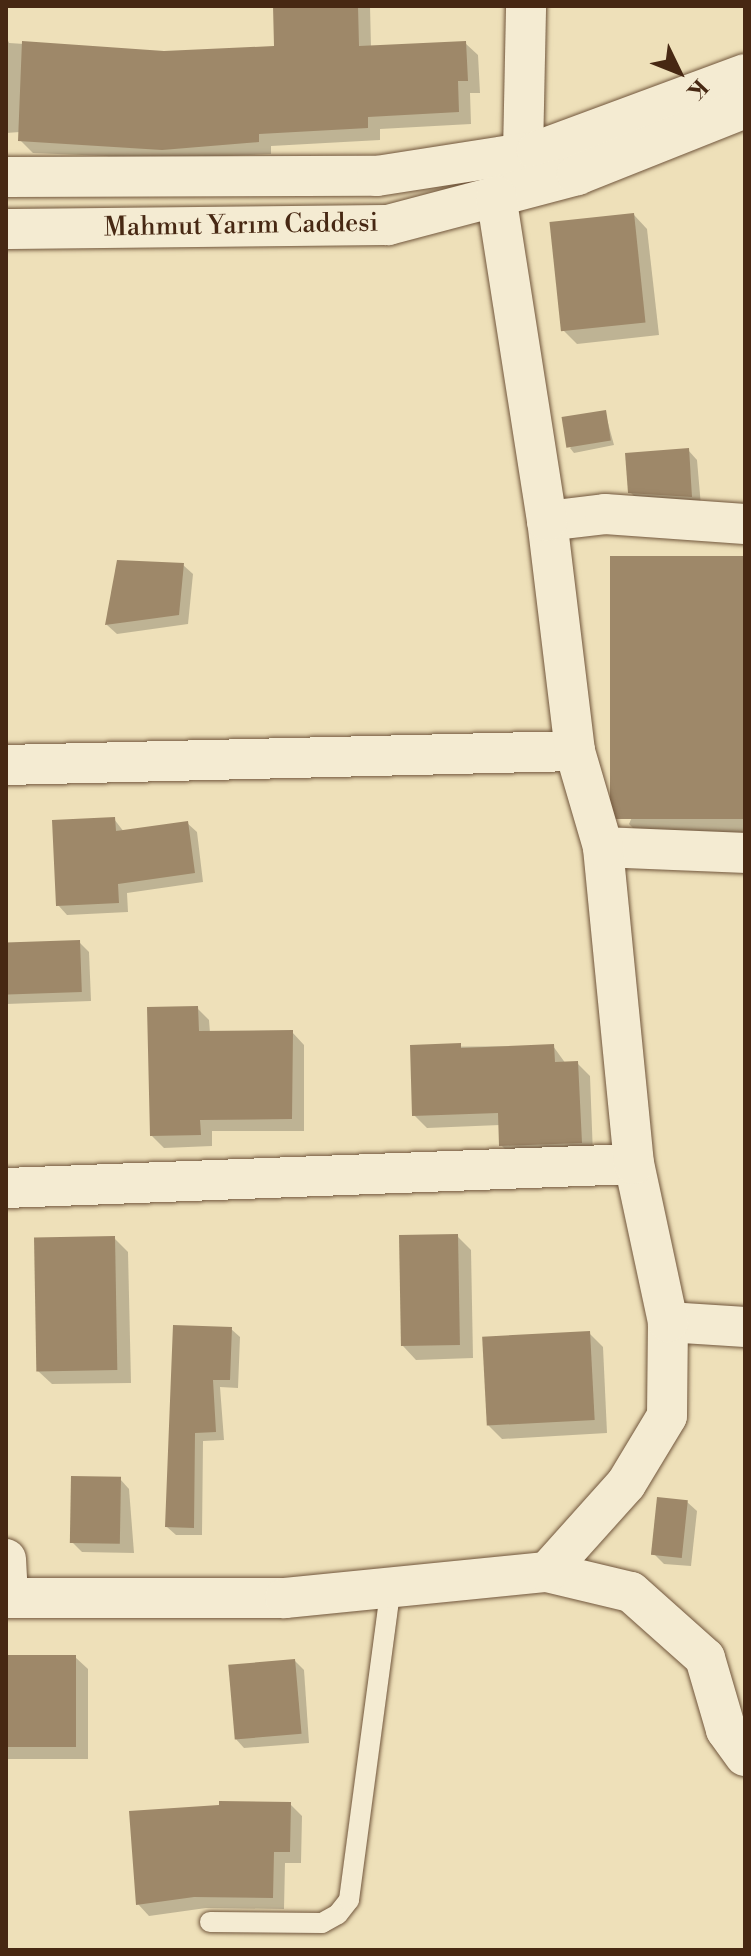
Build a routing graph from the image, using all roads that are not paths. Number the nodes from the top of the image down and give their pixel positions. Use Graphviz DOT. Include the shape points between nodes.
graph roads {
  1 [pos="526,6"];
  2 [pos="745,74"];
  3 [pos="745,108"];
  4 [pos="523,153"];
  5 [pos="6,177"];
  6 [pos="496,196"];
  7 [pos="6,229"];
  8 [pos="547,521"];
  9 [pos="745,524"];
  10 [pos="575,751"];
  11 [pos="6,765"];
  12 [pos="603,847"];
  13 [pos="745,853"];
  14 [pos="634,1164"];
  15 [pos="6,1188"];
  16 [pos="668,1322"];
  17 [pos="745,1327"];
  18 [pos="547,1572"];
  19 [pos="7,1585"];
  20 [pos="391,1587"];
  21 [pos="745,1756"];
  22 [pos="210,1922"];
  1 -- 4 [label="street"];
  2 -- 4 [label="street, Mahmut Yarım Caddesi"];
  3 -- 6 [label="street, Mahmut Yarım Caddesi" via="577,175"];
  4 -- 5 [label="street, Mahmut Yarım Caddesi" via="377,176"];
  6 -- 7 [label="street, Mahmut Yarım Caddesi" via="388,225"];
  6 -- 8 [label="street"];
  8 -- 9 [label="street" via="605,514"];
  8 -- 10 [label="street"];
  10 -- 11 [label="street"];
  10 -- 12 [label="street"];
  12 -- 13 [label="street"];
  12 -- 14 [label="street"];
  14 -- 15 [label="street"];
  14 -- 16 [label="street"];
  16 -- 17 [label="street"];
  16 -- 18 [label="street" via="667,1416 626,1484"];
  18 -- 20 [label="street"];
  18 -- 21 [label="street" via="631,1592 705,1658 726,1730"];
  19 -- 20 [label="street" via="285,1598"];
  20 -- 22 [label="lane" via="344,1909 322,1923"];
}
